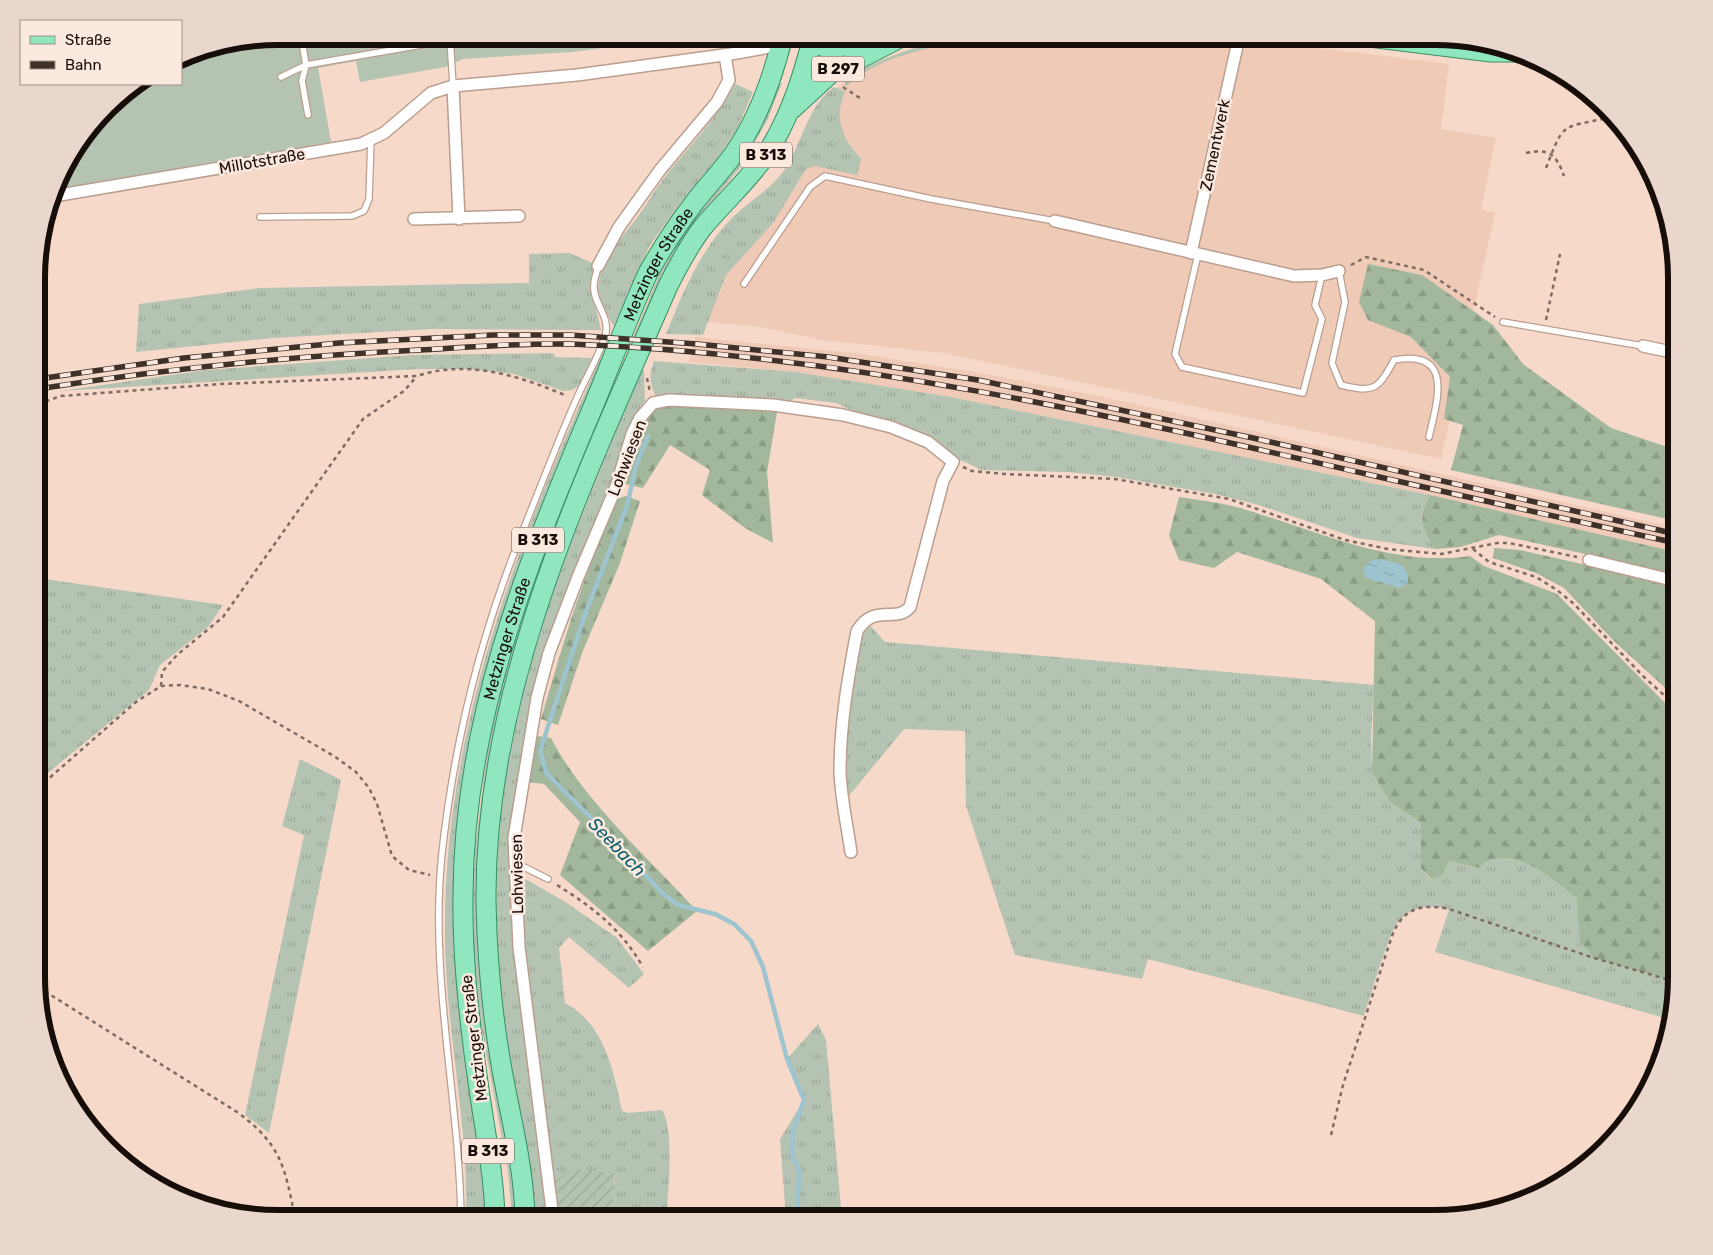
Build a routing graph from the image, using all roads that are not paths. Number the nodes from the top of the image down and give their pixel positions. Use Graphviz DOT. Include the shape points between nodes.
graph roads {
  1 [pos="303,45"];
  2 [pos="413,45"];
  3 [pos="450,45"];
  4 [pos="766,45"];
  5 [pos="781,45"];
  6 [pos="818,45"];
  7 [pos="890,45"];
  8 [pos="1237,45"];
  9 [pos="1434,45"];
  10 [pos="1491,52"];
  11 [pos="725,55"];
  12 [pos="306,65"];
  13 [pos="281,77"];
  14 [pos="453,86"];
  15 [pos="788,114"];
  16 [pos="308,115"];
  17 [pos="371,139"];
  18 [pos="60,195"];
  19 [pos="519,216"];
  20 [pos="260,217"];
  21 [pos="414,219"];
  22 [pos="459,219"];
  23 [pos="1055,221"];
  24 [pos="1195,254"];
  25 [pos="598,266"];
  26 [pos="1338,272"];
  27 [pos="1322,275"];
  28 [pos="744,284"];
  29 [pos="1503,322"];
  30 [pos="1643,346"];
  31 [pos="1668,351"];
  32 [pos="1429,437"];
  33 [pos="1589,560"];
  34 [pos="1668,579"];
  35 [pos="851,852"];
  36 [pos="514,862"];
  37 [pos="548,879"];
  38 [pos="461,1210"];
  39 [pos="494,1210"];
  40 [pos="524,1210"];
  41 [pos="552,1210"];
  1 -- 12 [label="lane"];
  2 -- 12 [label="lane"];
  3 -- 14 [label="lane"];
  4 -- 11 [label="street, Millotstraße"];
  5 -- 39 [label="main road, Metzinger Straße / B 313" via="746,134 733,156 668,239 648,273 527,570 486,705 470,796 463,902 471,1036"];
  6 -- 15 [label="main road, B 313"];
  7 -- 15 [label="main road, B 297" via="830,74"];
  8 -- 24 [label="street, Zementwerk"];
  9 -- 10 [label="main road"];
  11 -- 14 [label="street, Millotstraße" via="577,75"];
  11 -- 25 [label="street, Metzinger Straße" via="729,80 717,102 660,170 619,227"];
  12 -- 13 [label="lane"];
  12 -- 16 [label="lane" via="302,81"];
  14 -- 17 [label="street, Millotstraße" via="431,93 384,133"];
  14 -- 22 [label="street"];
  15 -- 40 [label="main road, Metzinger Straße / B 313" via="765,157 703,227 668,286 559,549 518,670 492,806 486,899 493,1015 522,1175"];
  17 -- 18 [label="street, Millotstraße" via="360,144"];
  17 -- 20 [label="lane" via="369,199 364,211 352,216"];
  19 -- 22 [label="street"];
  21 -- 22 [label="street"];
  23 -- 24 [label="street"];
  23 -- 28 [label="lane" via="825,176 810,187"];
  24 -- 27 [label="street" via="1294,276"];
  24 -- 27 [label="lane" via="1174,354 1182,367 1303,393 1322,319 1315,305"];
  25 -- 38 [label="lane, Metzinger Straße" via="593,287 605,318 606,332 497,602 478,667 451,792 437,928"];
  26 -- 27 [label="street"];
  26 -- 32 [label="lane" via="1345,302 1332,363 1340,386 1364,391 1383,381 1394,360 1411,356 1430,365 1439,378"];
  29 -- 30 [label="lane"];
  30 -- 31 [label="street"];
  33 -- 34 [label="street"];
  35 -- 36 [label="street, Lohwiesen" via="840,774 842,716 857,631 873,615 904,612 910,606 943,481 953,462 928,442 891,427 843,415 773,405 669,400 653,403 632,434 616,487 549,653 537,698 514,838"];
  36 -- 37 [label="lane"];
  36 -- 41 [label="street, Lohwiesen" via="520,947"];
}
